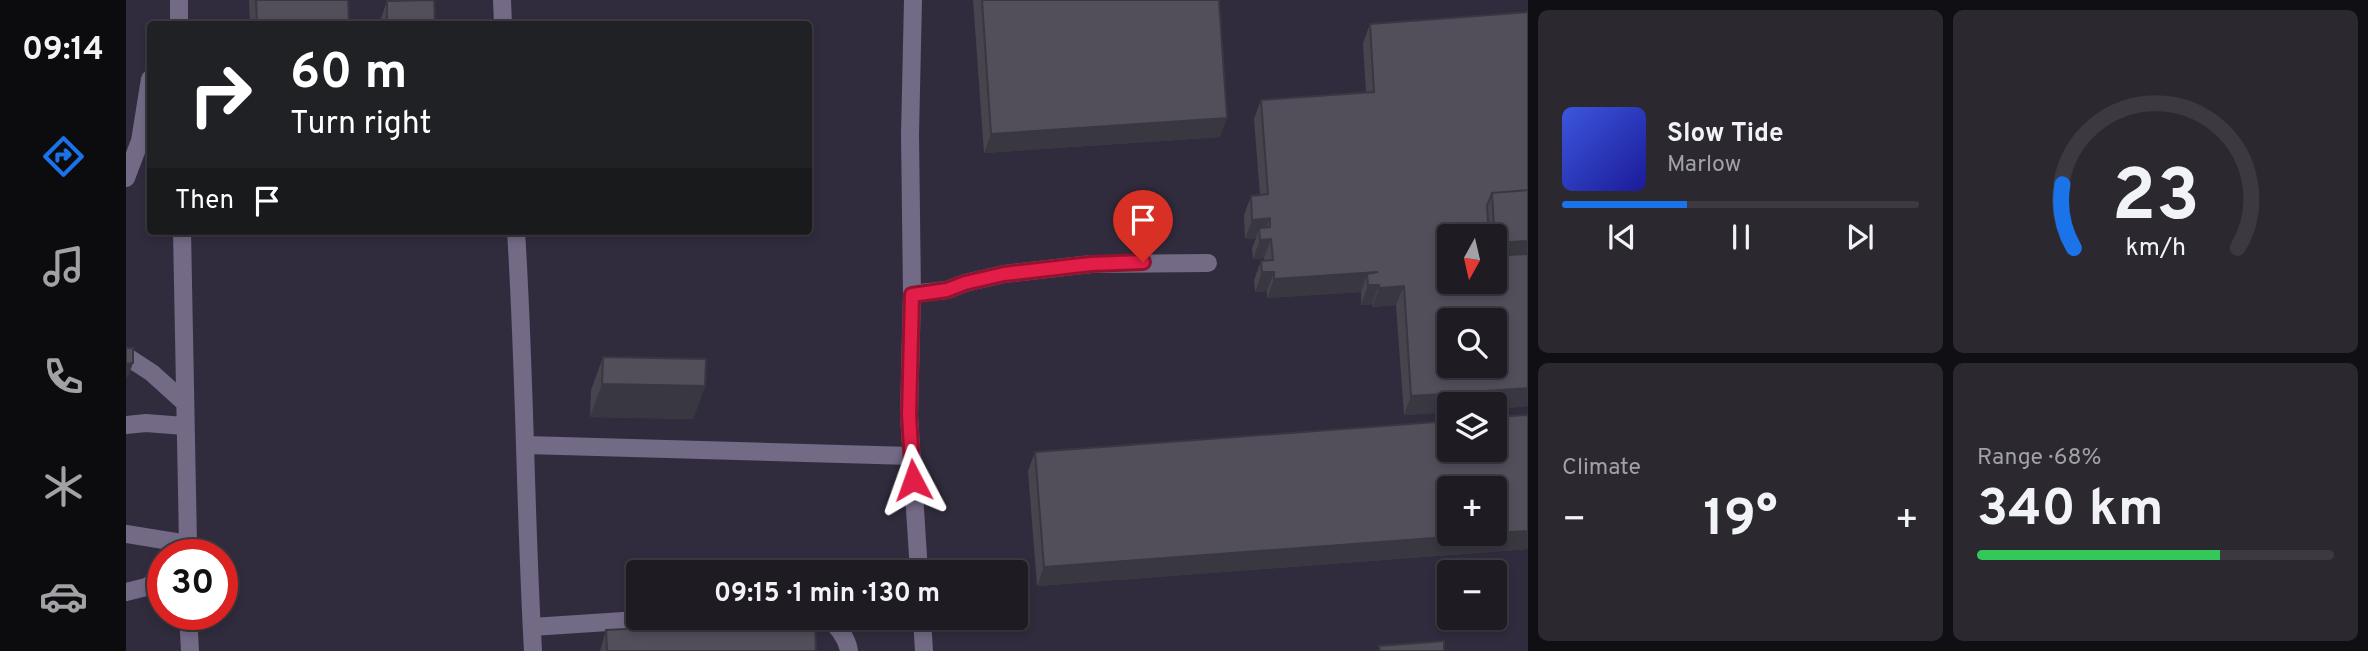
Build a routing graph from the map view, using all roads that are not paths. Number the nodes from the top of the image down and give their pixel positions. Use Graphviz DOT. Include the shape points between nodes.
graph roads {
  1 [pos="179,0"];
  2 [pos="502,0"];
  3 [pos="913,0"];
  4 [pos="179,21"];
  5 [pos="503,21"];
  6 [pos="147,98"];
  7 [pos="126,177"];
  8 [pos="182,235"];
  9 [pos="516,235"];
  10 [pos="1208,263"];
  11 [pos="912,295"];
  12 [pos="126,355"];
  13 [pos="184,402"];
  14 [pos="126,425"];
  15 [pos="184,426"];
  16 [pos="526,445"];
  17 [pos="911,456"];
  18 [pos="126,534"];
  19 [pos="147,539"];
  20 [pos="188,539"];
  21 [pos="918,560"];
  22 [pos="147,586"];
  23 [pos="126,592"];
  24 [pos="626,621"];
  25 [pos="532,627"];
  26 [pos="189,630"];
  27 [pos="839,630"];
  28 [pos="923,630"];
  29 [pos="190,651"];
  30 [pos="533,651"];
  31 [pos="849,651"];
  32 [pos="924,651"];
  1 -- 4 [label="street"];
  2 -- 5 [label="street"];
  3 -- 11 [label="street"];
  6 -- 7 [label="street" via="140,141"];
  8 -- 13 [label="street"];
  9 -- 16 [label="street"];
  10 -- 11 [label="street" via="1091,264 1004,274"];
  11 -- 17 [label="street"];
  12 -- 13 [label="street"];
  13 -- 15 [label="street"];
  14 -- 15 [label="street"];
  15 -- 20 [label="street"];
  16 -- 17 [label="street"];
  16 -- 25 [label="street"];
  17 -- 21 [label="street"];
  18 -- 19 [label="street"];
  22 -- 23 [label="street"];
  24 -- 25 [label="street"];
  25 -- 30 [label="street"];
  26 -- 29 [label="street"];
  27 -- 31 [label="street" via="848,640"];
  28 -- 32 [label="street"];
}
